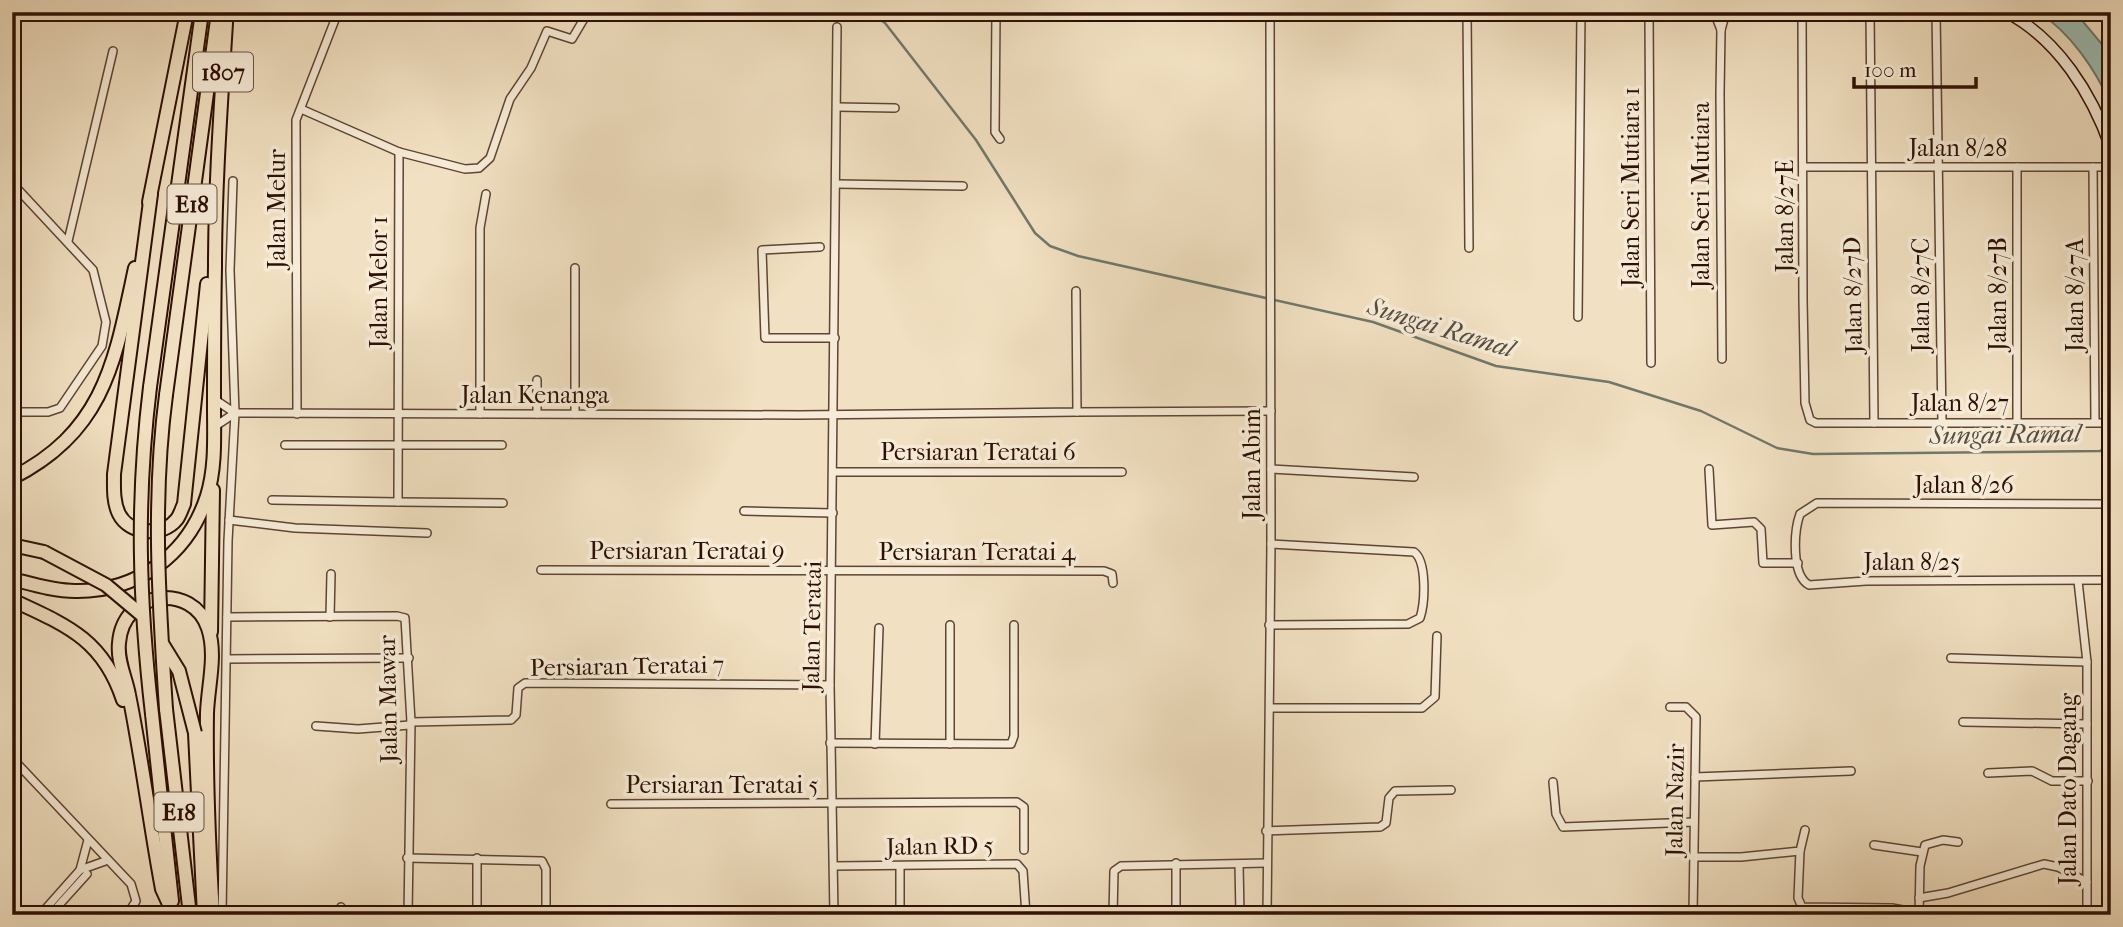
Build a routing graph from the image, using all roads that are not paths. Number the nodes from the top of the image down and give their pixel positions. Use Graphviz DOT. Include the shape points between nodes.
graph roads {
  1 [pos="187,12"];
  2 [pos="202,12"];
  3 [pos="221,12"];
  4 [pos="338,12"];
  5 [pos="588,12"];
  6 [pos="996,12"];
  7 [pos="1270,12"];
  8 [pos="1467,12"];
  9 [pos="1581,12"];
  10 [pos="1649,12"];
  11 [pos="1714,12"];
  12 [pos="1726,12"];
  13 [pos="1802,12"];
  14 [pos="1870,12"];
  15 [pos="1936,12"];
  16 [pos="2006,12"];
  17 [pos="837,27"];
  18 [pos="1721,30"];
  19 [pos="113,51"];
  20 [pos="836,107"];
  21 [pos="895,108"];
  22 [pos="301,109"];
  23 [pos="220,133"];
  24 [pos="1000,139"];
  25 [pos="2111,148"];
  26 [pos="399,152"];
  27 [pos="1805,167"];
  28 [pos="1871,167"];
  29 [pos="1940,167"];
  30 [pos="2017,167"];
  31 [pos="2093,167"];
  32 [pos="2111,167"];
  33 [pos="233,181"];
  34 [pos="12,183"];
  35 [pos="836,184"];
  36 [pos="963,186"];
  37 [pos="151,194"];
  38 [pos="486,194"];
  39 [pos="215,239"];
  40 [pos="68,242"];
  41 [pos="820,247"];
  42 [pos="1469,248"];
  43 [pos="575,268"];
  44 [pos="1076,291"];
  45 [pos="1578,317"];
  46 [pos="835,338"];
  47 [pos="1722,359"];
  48 [pos="1651,363"];
  49 [pos="537,380"];
  50 [pos="214,399"];
  51 [pos="1270,411"];
  52 [pos="12,412"];
  53 [pos="1077,412"];
  54 [pos="235,413"];
  55 [pos="397,413"];
  56 [pos="297,414"];
  57 [pos="480,414"];
  58 [pos="537,414"];
  59 [pos="575,414"];
  60 [pos="834,415"];
  61 [pos="1810,420"];
  62 [pos="1942,422"];
  63 [pos="2017,422"];
  64 [pos="2095,422"];
  65 [pos="1874,423"];
  66 [pos="2111,423"];
  67 [pos="214,427"];
  68 [pos="285,445"];
  69 [pos="398,445"];
  70 [pos="502,445"];
  71 [pos="1709,469"];
  72 [pos="1271,470"];
  73 [pos="212,472"];
  74 [pos="833,472"];
  75 [pos="1122,472"];
  76 [pos="1414,477"];
  77 [pos="12,478"];
  78 [pos="272,500"];
  79 [pos="398,502"];
  80 [pos="503,503"];
  81 [pos="2111,504"];
  82 [pos="744,511"];
  83 [pos="833,513"];
  84 [pos="229,520"];
  85 [pos="427,533"];
  86 [pos="1271,544"];
  87 [pos="12,545"];
  88 [pos="1798,563"];
  89 [pos="541,570"];
  90 [pos="832,571"];
  91 [pos="331,574"];
  92 [pos="12,579"];
  93 [pos="2111,580"];
  94 [pos="2078,581"];
  95 [pos="1114,583"];
  96 [pos="14,602"];
  97 [pos="227,617"];
  98 [pos="330,617"];
  99 [pos="950,625"];
  100 [pos="1014,625"];
  101 [pos="1269,625"];
  102 [pos="879,628"];
  103 [pos="1437,636"];
  104 [pos="211,645"];
  105 [pos="409,658"];
  106 [pos="1951,658"];
  107 [pos="227,659"];
  108 [pos="2087,662"];
  109 [pos="830,685"];
  110 [pos="1670,707"];
  111 [pos="1270,708"];
  112 [pos="1963,722"];
  113 [pos="411,724"];
  114 [pos="2087,724"];
  115 [pos="316,726"];
  116 [pos="136,737"];
  117 [pos="830,743"];
  118 [pos="875,744"];
  119 [pos="950,744"];
  120 [pos="12,758"];
  121 [pos="1850,771"];
  122 [pos="1988,772"];
  123 [pos="1695,777"];
  124 [pos="1553,782"];
  125 [pos="2088,782"];
  126 [pos="1451,790"];
  127 [pos="611,804"];
  128 [pos="834,804"];
  129 [pos="1693,822"];
  130 [pos="1805,830"];
  131 [pos="1266,831"];
  132 [pos="88,840"];
  133 [pos="1958,842"];
  134 [pos="1874,845"];
  135 [pos="1024,849"];
  136 [pos="1800,851"];
  137 [pos="1922,852"];
  138 [pos="1693,857"];
  139 [pos="407,858"];
  140 [pos="477,858"];
  141 [pos="108,860"];
  142 [pos="1176,863"];
  143 [pos="1267,863"];
  144 [pos="1239,864"];
  145 [pos="834,866"];
  146 [pos="900,867"];
  147 [pos="84,872"];
  148 [pos="2087,882"];
  149 [pos="1919,898"];
  150 [pos="758,911"];
  151 [pos="173,914"];
  152 [pos="834,914"];
  153 [pos="1919,914"];
  154 [pos="40,915"];
  155 [pos="50,915"];
  156 [pos="127,915"];
  157 [pos="190,915"];
  158 [pos="204,915"];
  159 [pos="213,915"];
  160 [pos="222,915"];
  161 [pos="408,915"];
  162 [pos="477,915"];
  163 [pos="546,915"];
  164 [pos="900,915"];
  165 [pos="1026,915"];
  166 [pos="1113,915"];
  167 [pos="1176,915"];
  168 [pos="1240,915"];
  169 [pos="1267,915"];
  170 [pos="1693,915"];
  171 [pos="2087,915"];
  1 -- 37 [label="highway"];
  2 -- 151 [label="highway, E18, bridge" via="139,491 140,592"];
  3 -- 23 [label="highway, 1807" via="226,23"];
  3 -- 157 [label="highway, E18, bridge" via="159,452 156,558 166,709"];
  4 -- 22 [label="street, Jalan Melur"];
  5 -- 26 [label="street" via="572,39 547,31 531,68 510,99 483,165 465,169"];
  6 -- 24 [label="street" via="995,132"];
  7 -- 51 [label="street, Jalan Abim"];
  8 -- 42 [label="street"];
  9 -- 45 [label="street"];
  10 -- 48 [label="street, Jalan Seri Mutiara 1"];
  11 -- 18 [label="street, Jalan Seri Mutiara"];
  12 -- 18 [label="street, Jalan Seri Mutiara"];
  13 -- 27 [label="street, Jalan 8/27E"];
  14 -- 28 [label="street, Jalan 8/27D"];
  15 -- 29 [label="street, Jalan 8/27C"];
  16 -- 25 [label="street" via="2048,43 2075,74"];
  17 -- 20 [label="street, Jalan Teratai"];
  18 -- 47 [label="street, Jalan Seri Mutiara"];
  19 -- 40 [label="street"];
  20 -- 21 [label="street"];
  20 -- 35 [label="street, Jalan Teratai"];
  22 -- 26 [label="street"];
  22 -- 56 [label="street, Jalan Melur" via="296,120"];
  23 -- 39 [label="highway, E18"];
  26 -- 55 [label="street, Jalan Melor 1"];
  27 -- 28 [label="street, Jalan 8/28"];
  27 -- 61 [label="street, Jalan 8/27E" via="1805,403"];
  28 -- 29 [label="street, Jalan 8/28"];
  28 -- 65 [label="street, Jalan 8/27D"];
  29 -- 30 [label="street, Jalan 8/28"];
  29 -- 62 [label="street, Jalan 8/27C"];
  30 -- 31 [label="street, Jalan 8/28"];
  30 -- 63 [label="street, Jalan 8/27B"];
  31 -- 32 [label="street, Jalan 8/28"];
  31 -- 64 [label="street, Jalan 8/27A"];
  33 -- 54 [label="street" via="230,270"];
  34 -- 40 [label="street"];
  35 -- 36 [label="street"];
  35 -- 46 [label="street, Jalan Teratai"];
  37 -- 39 [label="highway" via="114,474 118,513 129,526 147,531 165,528 177,519 184,504"];
  37 -- 77 [label="highway" via="104,388 88,416 64,442 46,459"];
  38 -- 57 [label="street" via="480,228"];
  39 -- 50 [label="highway, E18"];
  40 -- 52 [label="street" via="93,270 106,322 102,346 60,408"];
  41 -- 46 [label="street" via="762,250 765,338"];
  43 -- 59 [label="street"];
  44 -- 53 [label="street"];
  46 -- 60 [label="street, Jalan Teratai"];
  49 -- 58 [label="street"];
  50 -- 54 [label="street"];
  50 -- 67 [label="highway, E18"];
  51 -- 53 [label="street, Jalan Kenanga"];
  51 -- 72 [label="street, Jalan Abim"];
  53 -- 60 [label="street, Jalan Kenanga"];
  54 -- 56 [label="street, Jalan Kenanga"];
  54 -- 67 [label="street"];
  54 -- 84 [label="street"];
  55 -- 56 [label="street, Jalan Kenanga"];
  55 -- 57 [label="street, Jalan Kenanga"];
  55 -- 69 [label="street, Jalan Melor 1"];
  57 -- 58 [label="street, Jalan Kenanga"];
  58 -- 59 [label="street, Jalan Kenanga"];
  59 -- 60 [label="street, Jalan Kenanga"];
  60 -- 74 [label="street, Jalan Teratai"];
  61 -- 65 [label="street, Jalan 8/27"];
  62 -- 63 [label="street, Jalan 8/27"];
  62 -- 65 [label="street, Jalan 8/27"];
  63 -- 64 [label="street, Jalan 8/27"];
  64 -- 66 [label="street, Jalan 8/27"];
  67 -- 73 [label="highway, E18"];
  68 -- 69 [label="street"];
  69 -- 70 [label="street"];
  69 -- 79 [label="street, Jalan Melor 1"];
  71 -- 88 [label="street" via="1712,525 1754,522 1761,529 1763,563"];
  72 -- 76 [label="street"];
  72 -- 86 [label="street, Jalan Abim"];
  73 -- 92 [label="highway, E18" via="195,524 152,573 85,591"];
  73 -- 104 [label="highway"];
  74 -- 75 [label="street, Persiaran Teratai 6"];
  74 -- 83 [label="street, Jalan Teratai"];
  78 -- 79 [label="street"];
  79 -- 80 [label="street"];
  81 -- 88 [label="street, Jalan 8/26" via="1817,503 1805,509 1798,520"];
  82 -- 83 [label="street"];
  83 -- 90 [label="street, Jalan Teratai"];
  84 -- 85 [label="street" via="295,528"];
  84 -- 97 [label="street"];
  86 -- 101 [label="street, Jalan Abim"];
  86 -- 101 [label="street" via="1414,552 1422,562 1422,606 1420,618 1408,624"];
  87 -- 158 [label="highway, E18, bridge" via="44,552 106,585 148,620 179,671 195,733"];
  88 -- 94 [label="street, Jalan 8/25" via="1804,582 1816,586 1867,581"];
  89 -- 90 [label="street, Persiaran Teratai 9"];
  90 -- 95 [label="street, Persiaran Teratai 4" via="1104,571 1112,574"];
  90 -- 109 [label="street, Jalan Teratai"];
  91 -- 98 [label="street"];
  93 -- 94 [label="street, Jalan 8/25"];
  94 -- 108 [label="street, Jalan Dato Dagang"];
  96 -- 116 [label="highway" via="57,619 98,652 119,687"];
  97 -- 98 [label="street, Jalan Mawar"];
  97 -- 107 [label="street"];
  98 -- 105 [label="street, Jalan Mawar" via="401,617 406,622"];
  99 -- 119 [label="street"];
  100 -- 119 [label="street" via="1011,744"];
  101 -- 111 [label="street, Jalan Abim"];
  102 -- 118 [label="street"];
  103 -- 111 [label="street" via="1435,697 1422,708"];
  104 -- 116 [label="highway" via="207,626 180,601 151,598 136,606 124,623 118,646"];
  104 -- 159 [label="highway" via="207,711"];
  105 -- 107 [label="street"];
  105 -- 113 [label="street, Jalan Mawar"];
  106 -- 108 [label="street, Jalan Dato Dagang"];
  107 -- 160 [label="street"];
  108 -- 114 [label="street, Jalan Dato Dagang"];
  109 -- 113 [label="street, Persiaran Teratai 7" via="525,683 518,688 516,715 511,720"];
  109 -- 117 [label="street, Jalan Teratai"];
  110 -- 123 [label="street, Jalan Nazir" via="1686,707 1696,717"];
  111 -- 131 [label="street, Jalan Abim"];
  112 -- 114 [label="street"];
  113 -- 115 [label="street" via="358,729"];
  113 -- 139 [label="street, Jalan Mawar"];
  114 -- 125 [label="street, Jalan Dato Dagang"];
  116 -- 151 [label="highway" via="162,889"];
  117 -- 118 [label="street"];
  117 -- 128 [label="street, Jalan Teratai"];
  118 -- 119 [label="street"];
  120 -- 132 [label="street"];
  121 -- 123 [label="street"];
  122 -- 125 [label="street" via="2032,771 2052,781"];
  123 -- 129 [label="street, Jalan Nazir"];
  124 -- 129 [label="street" via="1556,814 1563,827"];
  125 -- 148 [label="street, Jalan Dato Dagang"];
  126 -- 131 [label="street" via="1395,791 1389,798 1386,823 1380,827"];
  127 -- 128 [label="street, Persiaran Teratai 5"];
  128 -- 135 [label="street, Persiaran Teratai 5" via="1021,803"];
  128 -- 145 [label="street, Jalan Teratai"];
  129 -- 138 [label="street, Jalan Nazir"];
  130 -- 136 [label="street"];
  131 -- 143 [label="street, Jalan Abim"];
  132 -- 141 [label="street"];
  132 -- 147 [label="street"];
  133 -- 137 [label="street" via="1931,841"];
  134 -- 137 [label="street"];
  136 -- 138 [label="street"];
  136 -- 153 [label="street" via="1798,898 1802,907 1892,908"];
  137 -- 149 [label="street"];
  138 -- 170 [label="street, Jalan Nazir"];
  139 -- 140 [label="street"];
  139 -- 161 [label="street, Jalan Mawar"];
  140 -- 162 [label="street"];
  140 -- 163 [label="street" via="537,859 546,869"];
  141 -- 147 [label="street"];
  141 -- 156 [label="street" via="134,889 134,906"];
  142 -- 144 [label="street"];
  142 -- 166 [label="street" via="1121,866 1114,871"];
  142 -- 167 [label="street"];
  143 -- 144 [label="street"];
  143 -- 169 [label="street, Jalan Abim"];
  144 -- 168 [label="street"];
  145 -- 146 [label="street, Jalan RD 5"];
  145 -- 152 [label="street, Jalan Teratai"];
  146 -- 164 [label="street"];
  146 -- 165 [label="street, Jalan RD 5" via="1017,864 1023,871"];
  147 -- 154 [label="street"];
  147 -- 155 [label="street"];
  148 -- 149 [label="street" via="2043,864"];
  148 -- 171 [label="street, Jalan Dato Dagang"];
  149 -- 153 [label="street"];
  150 -- 152 [label="street"];
}
